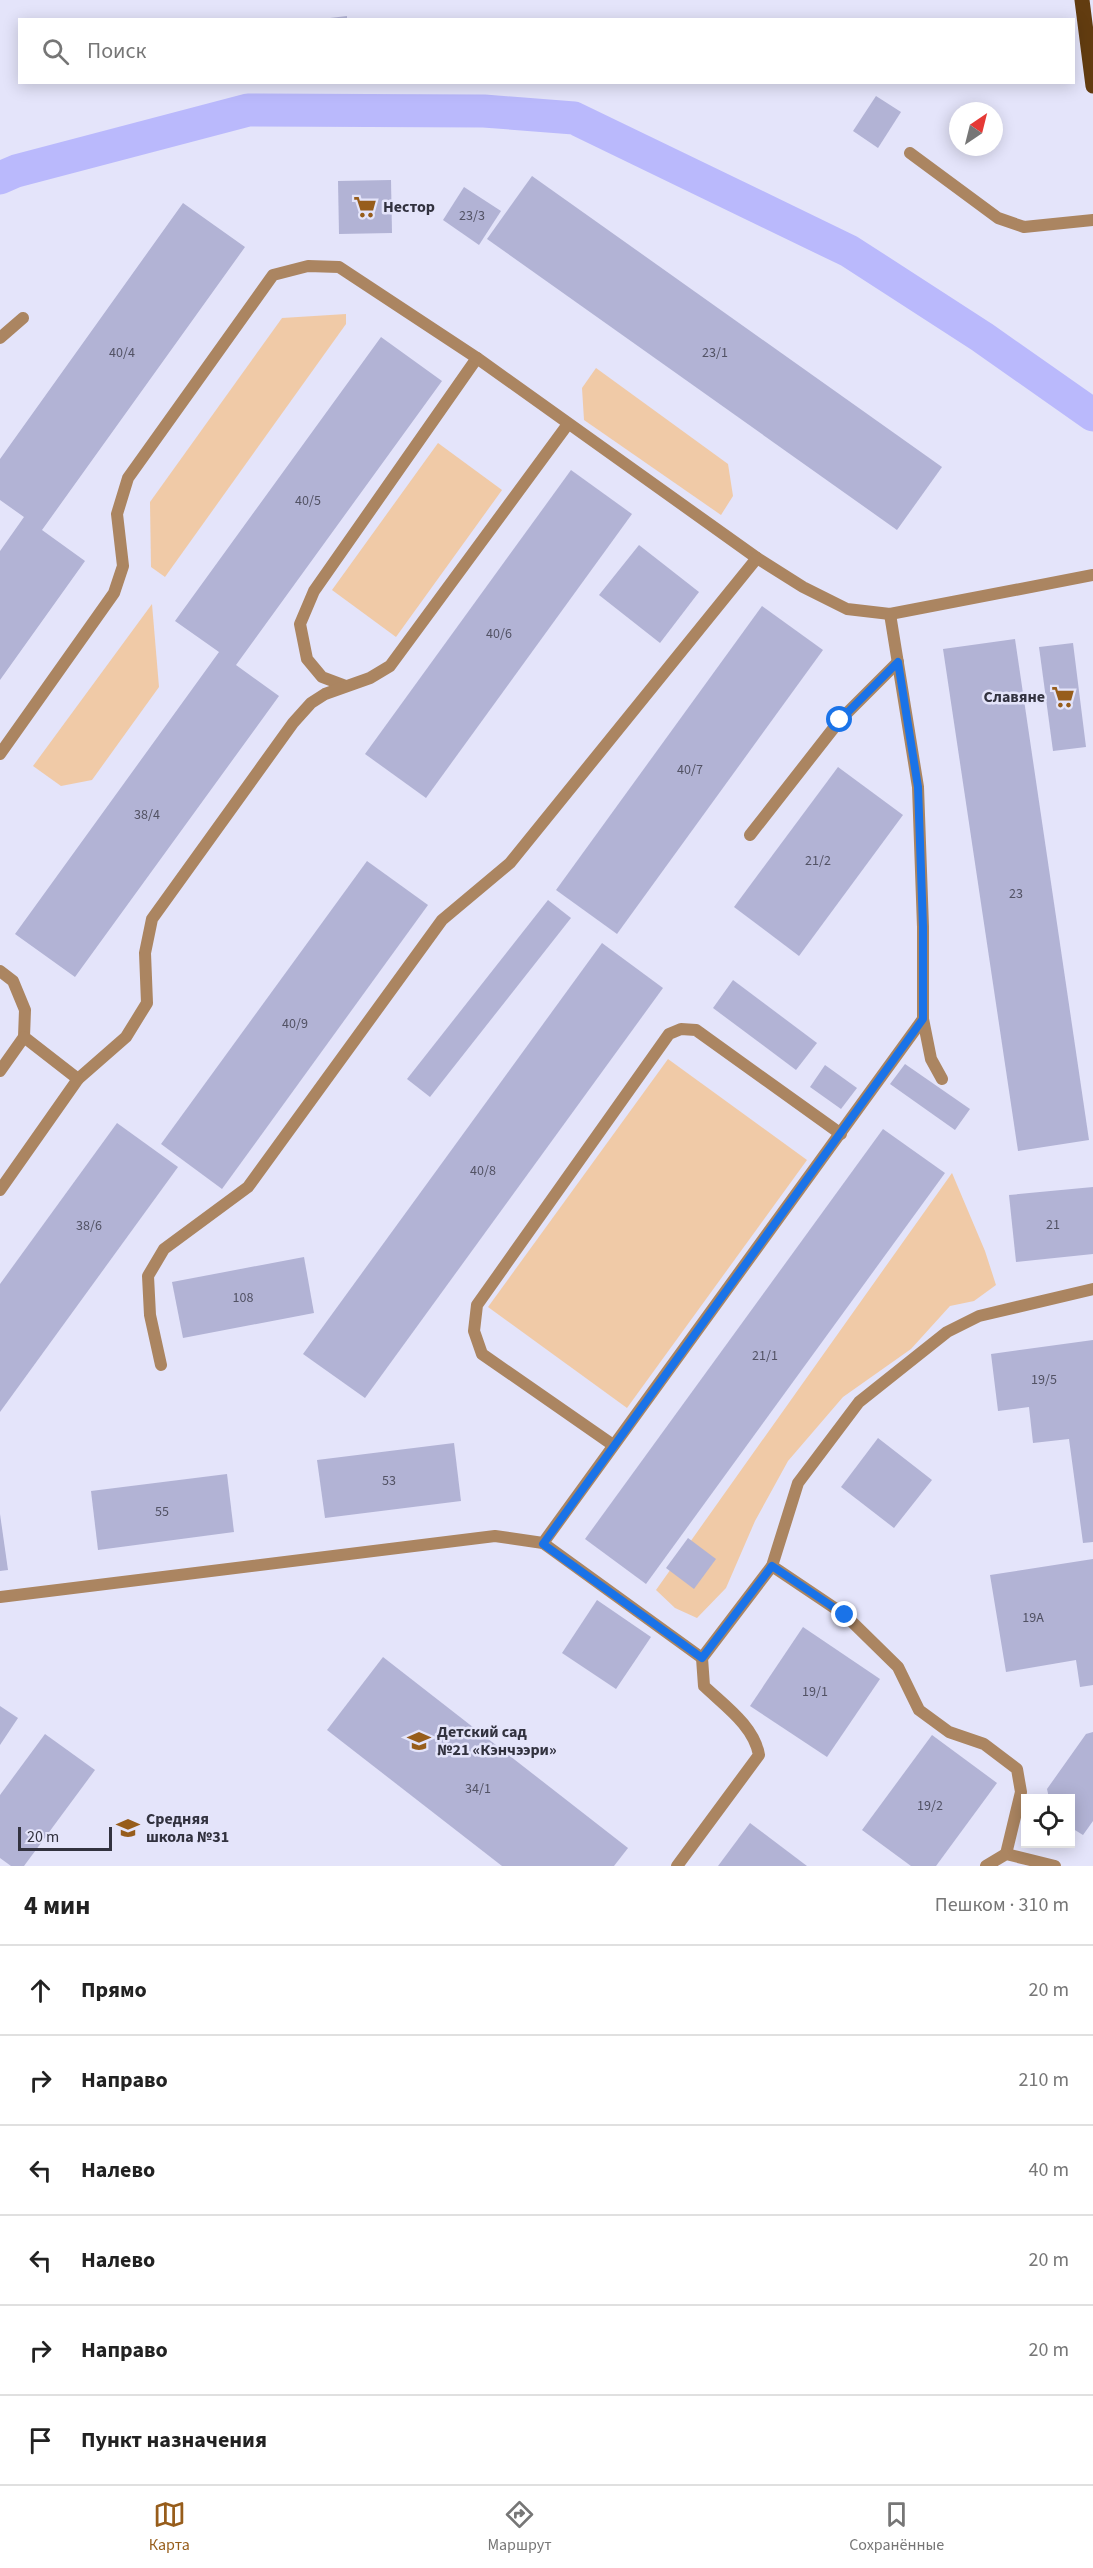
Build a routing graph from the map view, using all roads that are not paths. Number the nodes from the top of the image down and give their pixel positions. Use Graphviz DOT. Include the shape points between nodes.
graph roads {
  1 [pos="1082,0"];
  2 [pos="1093,86"];
  3 [pos="910,153"];
  4 [pos="1093,220"];
  5 [pos="23,318"];
  6 [pos="0,338"];
  7 [pos="477,358"];
  8 [pos="568,424"];
  9 [pos="757,558"];
  10 [pos="1093,575"];
  11 [pos="890,614"];
  12 [pos="898,662"];
  13 [pos="346,686"];
  14 [pos="0,754"];
  15 [pos="750,835"];
  16 [pos="0,971"];
  17 [pos="923,1019"];
  18 [pos="24,1037"];
  19 [pos="0,1071"];
  20 [pos="78,1079"];
  21 [pos="942,1079"];
  22 [pos="841,1134"];
  23 [pos="0,1190"];
  24 [pos="1093,1289"];
  25 [pos="161,1365"];
  26 [pos="613,1445"];
  27 [pos="543,1544"];
  28 [pos="772,1566"];
  29 [pos="0,1597"];
  30 [pos="702,1658"];
  31 [pos="1006,1854"];
  32 [pos="677,1866"];
  33 [pos="986,1866"];
  34 [pos="1055,1866"];
  1 -- 2 [label="main road"];
  3 -- 4 [label="lane" via="998,218 1024,227"];
  5 -- 6 [label="lane"];
  7 -- 8 [label="lane"];
  7 -- 13 [label="lane" via="314,591 300,624 307,658 322,676"];
  7 -- 14 [label="lane" via="339,267 308,266 273,275 128,478 117,514 123,566 114,592"];
  8 -- 9 [label="lane"];
  8 -- 13 [label="lane" via="390,666"];
  9 -- 11 [label="lane" via="847,609"];
  9 -- 25 [label="lane" via="510,863 442,920 248,1187 164,1249 148,1276 150,1315"];
  10 -- 11 [label="lane"];
  11 -- 12 [label="lane"];
  12 -- 15 [label="lane" via="840,720"];
  12 -- 17 [label="lane" via="918,787"];
  13 -- 20 [label="lane" via="310,703 293,723 152,919 145,953 147,1003 126,1037"];
  16 -- 18 [label="lane" via="13,981 25,1010"];
  17 -- 21 [label="lane" via="932,1059"];
  17 -- 22 [label="lane"];
  18 -- 19 [label="lane"];
  18 -- 20 [label="lane"];
  20 -- 23 [label="lane"];
  22 -- 26 [label="lane"];
  22 -- 26 [label="lane" via="696,1030 681,1029 669,1034 477,1305 474,1331 482,1354"];
  24 -- 28 [label="lane" via="979,1316 947,1332 859,1402 798,1483"];
  26 -- 27 [label="lane"];
  27 -- 29 [label="lane" via="495,1536"];
  27 -- 30 [label="lane"];
  28 -- 30 [label="lane"];
  28 -- 31 [label="lane" via="845,1615 898,1667 919,1710 949,1732 984,1744 1017,1769 1021,1792"];
  30 -- 32 [label="lane" via="704,1686 746,1726 757,1742 759,1755"];
  31 -- 33 [label="lane"];
  31 -- 34 [label="lane"];
}
